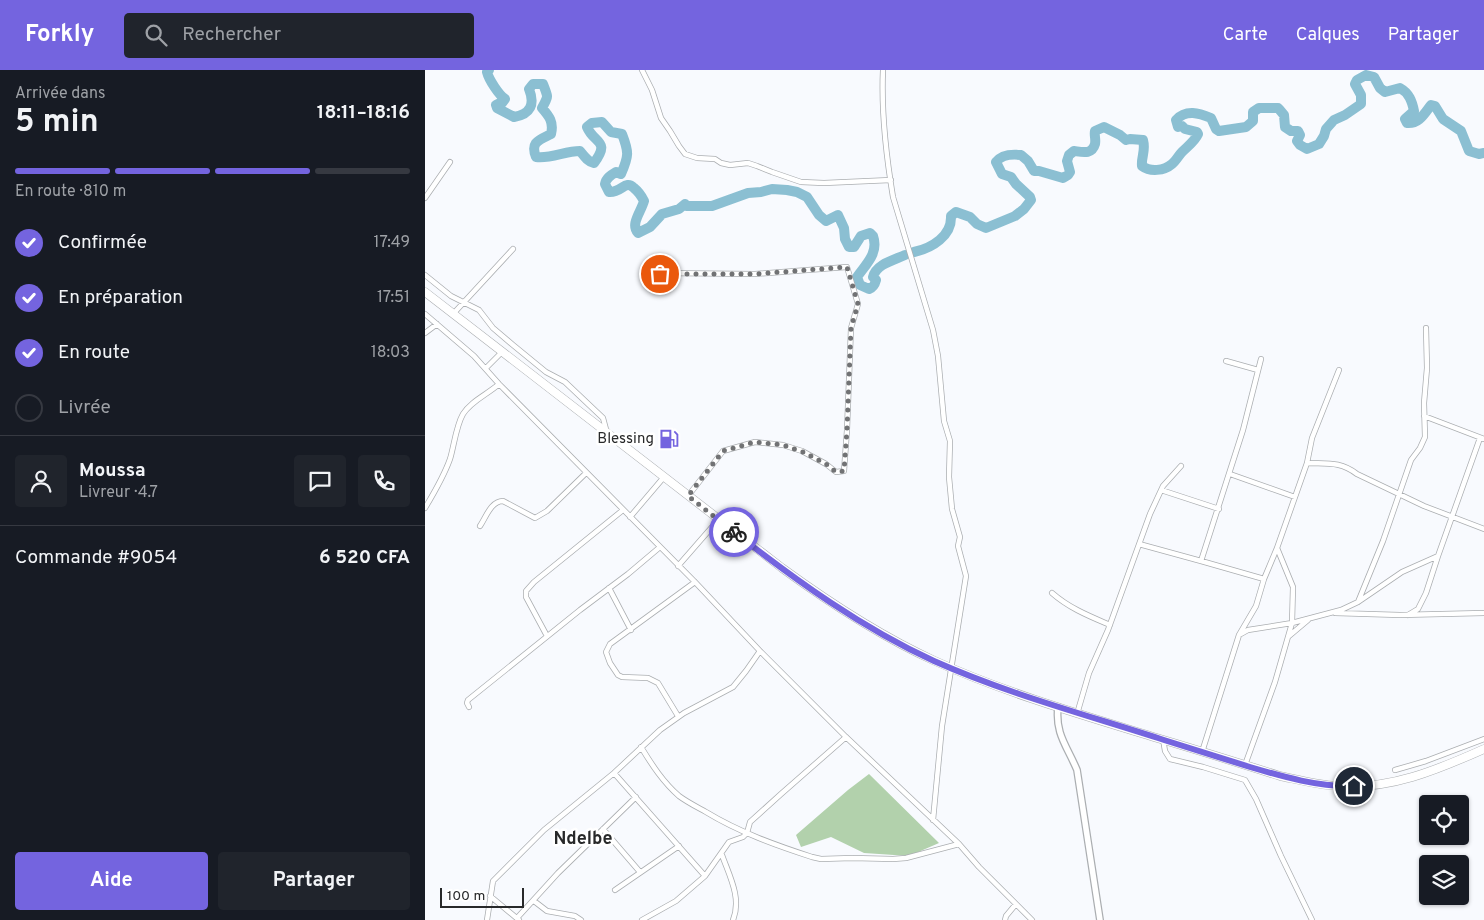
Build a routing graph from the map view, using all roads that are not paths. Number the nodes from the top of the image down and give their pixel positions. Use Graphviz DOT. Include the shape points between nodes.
graph roads {
  1 [pos="642,70"];
  2 [pos="883,70"];
  3 [pos="451,162"];
  4 [pos="891,180"];
  5 [pos="425,198"];
  6 [pos="513,249"];
  7 [pos="660,274"];
  8 [pos="425,275"];
  9 [pos="425,292"];
  10 [pos="463,302"];
  11 [pos="425,314"];
  12 [pos="453,314"];
  13 [pos="437,324"];
  14 [pos="1427,328"];
  15 [pos="425,333"];
  16 [pos="501,352"];
  17 [pos="1261,359"];
  18 [pos="1227,361"];
  19 [pos="486,368"];
  20 [pos="1258,370"];
  21 [pos="1339,370"];
  22 [pos="499,384"];
  23 [pos="1424,416"];
  24 [pos="607,434"];
  25 [pos="1482,439"];
  26 [pos="1307,463"];
  27 [pos="1181,466"];
  28 [pos="586,473"];
  29 [pos="1230,474"];
  30 [pos="663,477"];
  31 [pos="1161,490"];
  32 [pos="1399,494"];
  33 [pos="688,496"];
  34 [pos="1295,497"];
  35 [pos="425,508"];
  36 [pos="1219,508"];
  37 [pos="623,510"];
  38 [pos="631,517"];
  39 [pos="1452,517"];
  40 [pos="719,520"];
  41 [pos="480,526"];
  42 [pos="1484,529"];
  43 [pos="1139,544"];
  44 [pos="660,547"];
  45 [pos="1277,548"];
  46 [pos="1438,556"];
  47 [pos="1201,561"];
  48 [pos="678,566"];
  49 [pos="1263,579"];
  50 [pos="695,582"];
  51 [pos="609,588"];
  52 [pos="1052,593"];
  53 [pos="1359,602"];
  54 [pos="1328,613"];
  55 [pos="1484,613"];
  56 [pos="1409,615"];
  57 [pos="1311,618"];
  58 [pos="1292,623"];
  59 [pos="1110,625"];
  60 [pos="631,630"];
  61 [pos="1239,635"];
  62 [pos="547,636"];
  63 [pos="1288,638"];
  64 [pos="760,651"];
  65 [pos="952,668"];
  66 [pos="1058,707"];
  67 [pos="469,708"];
  68 [pos="1077,714"];
  69 [pos="678,716"];
  70 [pos="846,737"];
  71 [pos="1163,739"];
  72 [pos="1484,739"];
  73 [pos="641,748"];
  74 [pos="1484,749"];
  75 [pos="1202,752"];
  76 [pos="1245,765"];
  77 [pos="1395,770"];
  78 [pos="614,773"];
  79 [pos="636,797"];
  80 [pos="933,820"];
  81 [pos="603,829"];
  82 [pos="747,833"];
  83 [pos="959,844"];
  84 [pos="679,846"];
  85 [pos="721,855"];
  86 [pos="640,872"];
  87 [pos="705,876"];
  88 [pos="615,890"];
  89 [pos="490,896"];
  90 [pos="534,901"];
  91 [pos="1016,904"];
  92 [pos="518,919"];
  93 [pos="487,920"];
  94 [pos="581,920"];
  95 [pos="642,920"];
  96 [pos="733,920"];
  97 [pos="1005,920"];
  98 [pos="1032,920"];
  99 [pos="1100,920"];
  100 [pos="1312,920"];
  1 -- 4 [label="street" via="661,118 685,154 715,159 721,164 757,166 801,182"];
  2 -- 4 [label="street" via="885,146"];
  3 -- 5 [label="street"];
  4 -- 65 [label="street" via="893,197 933,330 944,421 950,441 951,509 960,537 966,576"];
  6 -- 10 [label="street"];
  7 -- 33 [label="street" via="755,274 847,267 858,304 851,328 844,471 836,472 803,452 783,445 755,442 723,451"];
  8 -- 10 [label="street"];
  9 -- 12 [label="highway"];
  10 -- 12 [label="street"];
  10 -- 24 [label="street" via="479,310 493,328 546,372 565,382 603,418"];
  11 -- 13 [label="street"];
  12 -- 16 [label="highway"];
  13 -- 15 [label="street"];
  13 -- 19 [label="street"];
  14 -- 23 [label="street"];
  16 -- 19 [label="street"];
  16 -- 24 [label="highway"];
  17 -- 20 [label="street"];
  18 -- 20 [label="street"];
  19 -- 22 [label="street"];
  20 -- 29 [label="street"];
  21 -- 26 [label="street" via="1312,438"];
  22 -- 28 [label="street"];
  22 -- 35 [label="street" via="463,414 449,462"];
  23 -- 25 [label="street"];
  23 -- 32 [label="street" via="1425,437 1411,460"];
  24 -- 30 [label="highway"];
  25 -- 39 [label="street"];
  26 -- 32 [label="street" via="1348,467"];
  26 -- 34 [label="street"];
  27 -- 31 [label="street"];
  28 -- 37 [label="street"];
  28 -- 41 [label="street" via="539,516 531,517 500,501 494,504"];
  29 -- 34 [label="street"];
  29 -- 36 [label="street"];
  30 -- 33 [label="highway"];
  30 -- 38 [label="street"];
  31 -- 36 [label="street"];
  31 -- 43 [label="street"];
  32 -- 39 [label="street"];
  32 -- 53 [label="street"];
  33 -- 40 [label="highway"];
  34 -- 45 [label="street"];
  36 -- 47 [label="street"];
  37 -- 38 [label="street"];
  37 -- 62 [label="street" via="526,590 526,597"];
  38 -- 44 [label="street"];
  39 -- 42 [label="street"];
  39 -- 46 [label="street"];
  40 -- 48 [label="street"];
  40 -- 65 [label="highway" via="851,616"];
  43 -- 47 [label="street"];
  43 -- 59 [label="street"];
  44 -- 48 [label="street"];
  44 -- 51 [label="street"];
  45 -- 49 [label="street"];
  45 -- 58 [label="street" via="1293,587"];
  46 -- 53 [label="street" via="1403,572"];
  46 -- 56 [label="street" via="1426,593 1418,609"];
  47 -- 49 [label="street"];
  48 -- 50 [label="street"];
  49 -- 61 [label="street" via="1256,606"];
  50 -- 60 [label="street"];
  50 -- 64 [label="street"];
  51 -- 60 [label="street"];
  51 -- 62 [label="street"];
  52 -- 59 [label="street" via="1063,603"];
  53 -- 54 [label="street"];
  54 -- 56 [label="street"];
  54 -- 57 [label="street"];
  55 -- 56 [label="street"];
  57 -- 58 [label="street"];
  57 -- 63 [label="street"];
  58 -- 61 [label="street" via="1248,630"];
  58 -- 63 [label="street"];
  59 -- 68 [label="street" via="1089,673"];
  60 -- 69 [label="street" via="610,644 606,652 610,663 622,677 648,678 658,683"];
  61 -- 75 [label="street"];
  62 -- 67 [label="street" via="468,700"];
  63 -- 76 [label="street"];
  64 -- 69 [label="street" via="733,687"];
  64 -- 70 [label="street"];
  65 -- 66 [label="highway"];
  65 -- 80 [label="street" via="942,726"];
  66 -- 68 [label="highway"];
  66 -- 99 [label="street" via="1059,733 1077,770"];
  68 -- 71 [label="highway"];
  69 -- 73 [label="street"];
  70 -- 80 [label="street"];
  70 -- 82 [label="street" via="751,822"];
  71 -- 75 [label="highway"];
  71 -- 100 [label="street" via="1170,759 1245,780"];
  72 -- 77 [label="street"];
  73 -- 78 [label="street"];
  73 -- 82 [label="street" via="660,776 680,796"];
  74 -- 76 [label="highway" via="1427,773 1370,786 1309,782"];
  75 -- 76 [label="highway"];
  78 -- 79 [label="street"];
  78 -- 89 [label="street" via="544,830 493,881"];
  79 -- 81 [label="street"];
  79 -- 84 [label="street"];
  80 -- 83 [label="street"];
  81 -- 86 [label="street"];
  81 -- 90 [label="street"];
  82 -- 83 [label="street" via="821,859 893,860"];
  82 -- 85 [label="street" via="729,842"];
  83 -- 91 [label="street"];
  84 -- 86 [label="street"];
  84 -- 87 [label="street"];
  85 -- 87 [label="street"];
  85 -- 96 [label="street" via="733,886 736,908"];
  86 -- 88 [label="street"];
  87 -- 95 [label="street" via="676,901"];
  89 -- 92 [label="street"];
  89 -- 93 [label="street"];
  90 -- 92 [label="street"];
  90 -- 94 [label="street" via="547,911"];
  91 -- 97 [label="street"];
  91 -- 98 [label="street"];
}
